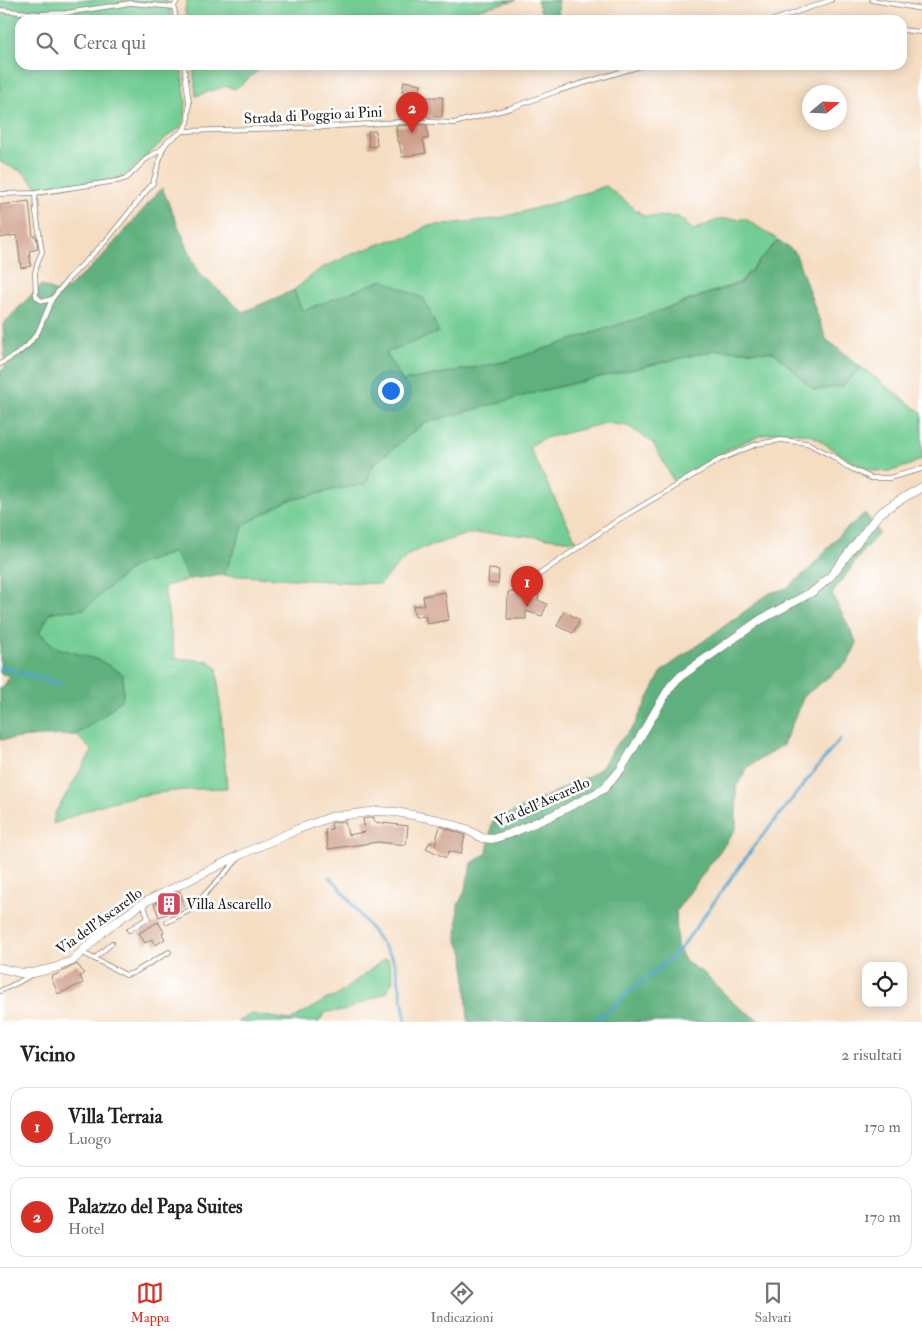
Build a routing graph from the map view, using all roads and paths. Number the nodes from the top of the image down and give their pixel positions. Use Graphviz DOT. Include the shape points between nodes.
graph roads {
  1 [pos="177,0"];
  2 [pos="831,0"];
  3 [pos="872,0"];
  4 [pos="174,7"];
  5 [pos="0,10"];
  6 [pos="922,10"];
  7 [pos="175,15"];
  8 [pos="788,15"];
  9 [pos="907,31"];
  10 [pos="922,31"];
  11 [pos="185,70"];
  12 [pos="627,70"];
  13 [pos="183,131"];
  14 [pos="163,148"];
  15 [pos="35,193"];
  16 [pos="0,194"];
  17 [pos="52,299"];
  18 [pos="0,364"];
  19 [pos="922,469"];
  20 [pos="922,487"];
  21 [pos="523,588"];
  22 [pos="242,854"];
  23 [pos="143,903"];
  24 [pos="167,922"];
  25 [pos="129,930"];
  26 [pos="112,943"];
  27 [pos="81,952"];
  28 [pos="169,952"];
  29 [pos="94,960"];
  30 [pos="0,968"];
  31 [pos="33,973"];
  32 [pos="0,991"];
  1 -- 4 [label="lane"];
  2 -- 8 [label="lane"];
  3 -- 6 [label="lane"];
  4 -- 5 [label="lane" via="131,3 66,13"];
  4 -- 7 [label="lane"];
  9 -- 10 [label="lane"];
  11 -- 13 [label="lane" via="189,102 188,122"];
  12 -- 13 [label="lane, Strada di Poggio ai Pini" via="454,123 403,121"];
  13 -- 14 [label="lane"];
  14 -- 15 [label="lane" via="127,178"];
  14 -- 17 [label="lane" via="152,186"];
  15 -- 16 [label="lane"];
  15 -- 17 [label="lane" via="42,252 35,273 36,296 44,302"];
  17 -- 18 [label="lane" via="38,332 28,345"];
  19 -- 21 [label="lane" via="889,478 871,478 807,443 781,440 757,444 718,460 618,520"];
  20 -- 22 [label="street, Via dell'Ascarello" via="878,515 830,577 814,591 760,620 678,678 621,769 604,789 551,816 492,839 439,820 377,811 330,817"];
  22 -- 23 [label="street, Via dell'Ascarello"];
  22 -- 24 [label="lane" via="190,910"];
  23 -- 25 [label="lane" via="148,918"];
  23 -- 27 [label="street, Via dell'Ascarello" via="106,929"];
  26 -- 29 [label="lane"];
  27 -- 29 [label="lane"];
  27 -- 31 [label="street, Via dell'Ascarello" via="72,961"];
  28 -- 29 [label="lane" via="126,975"];
  30 -- 31 [label="street, Via dell'Ascarello"];
  31 -- 32 [label="lane"];
}
